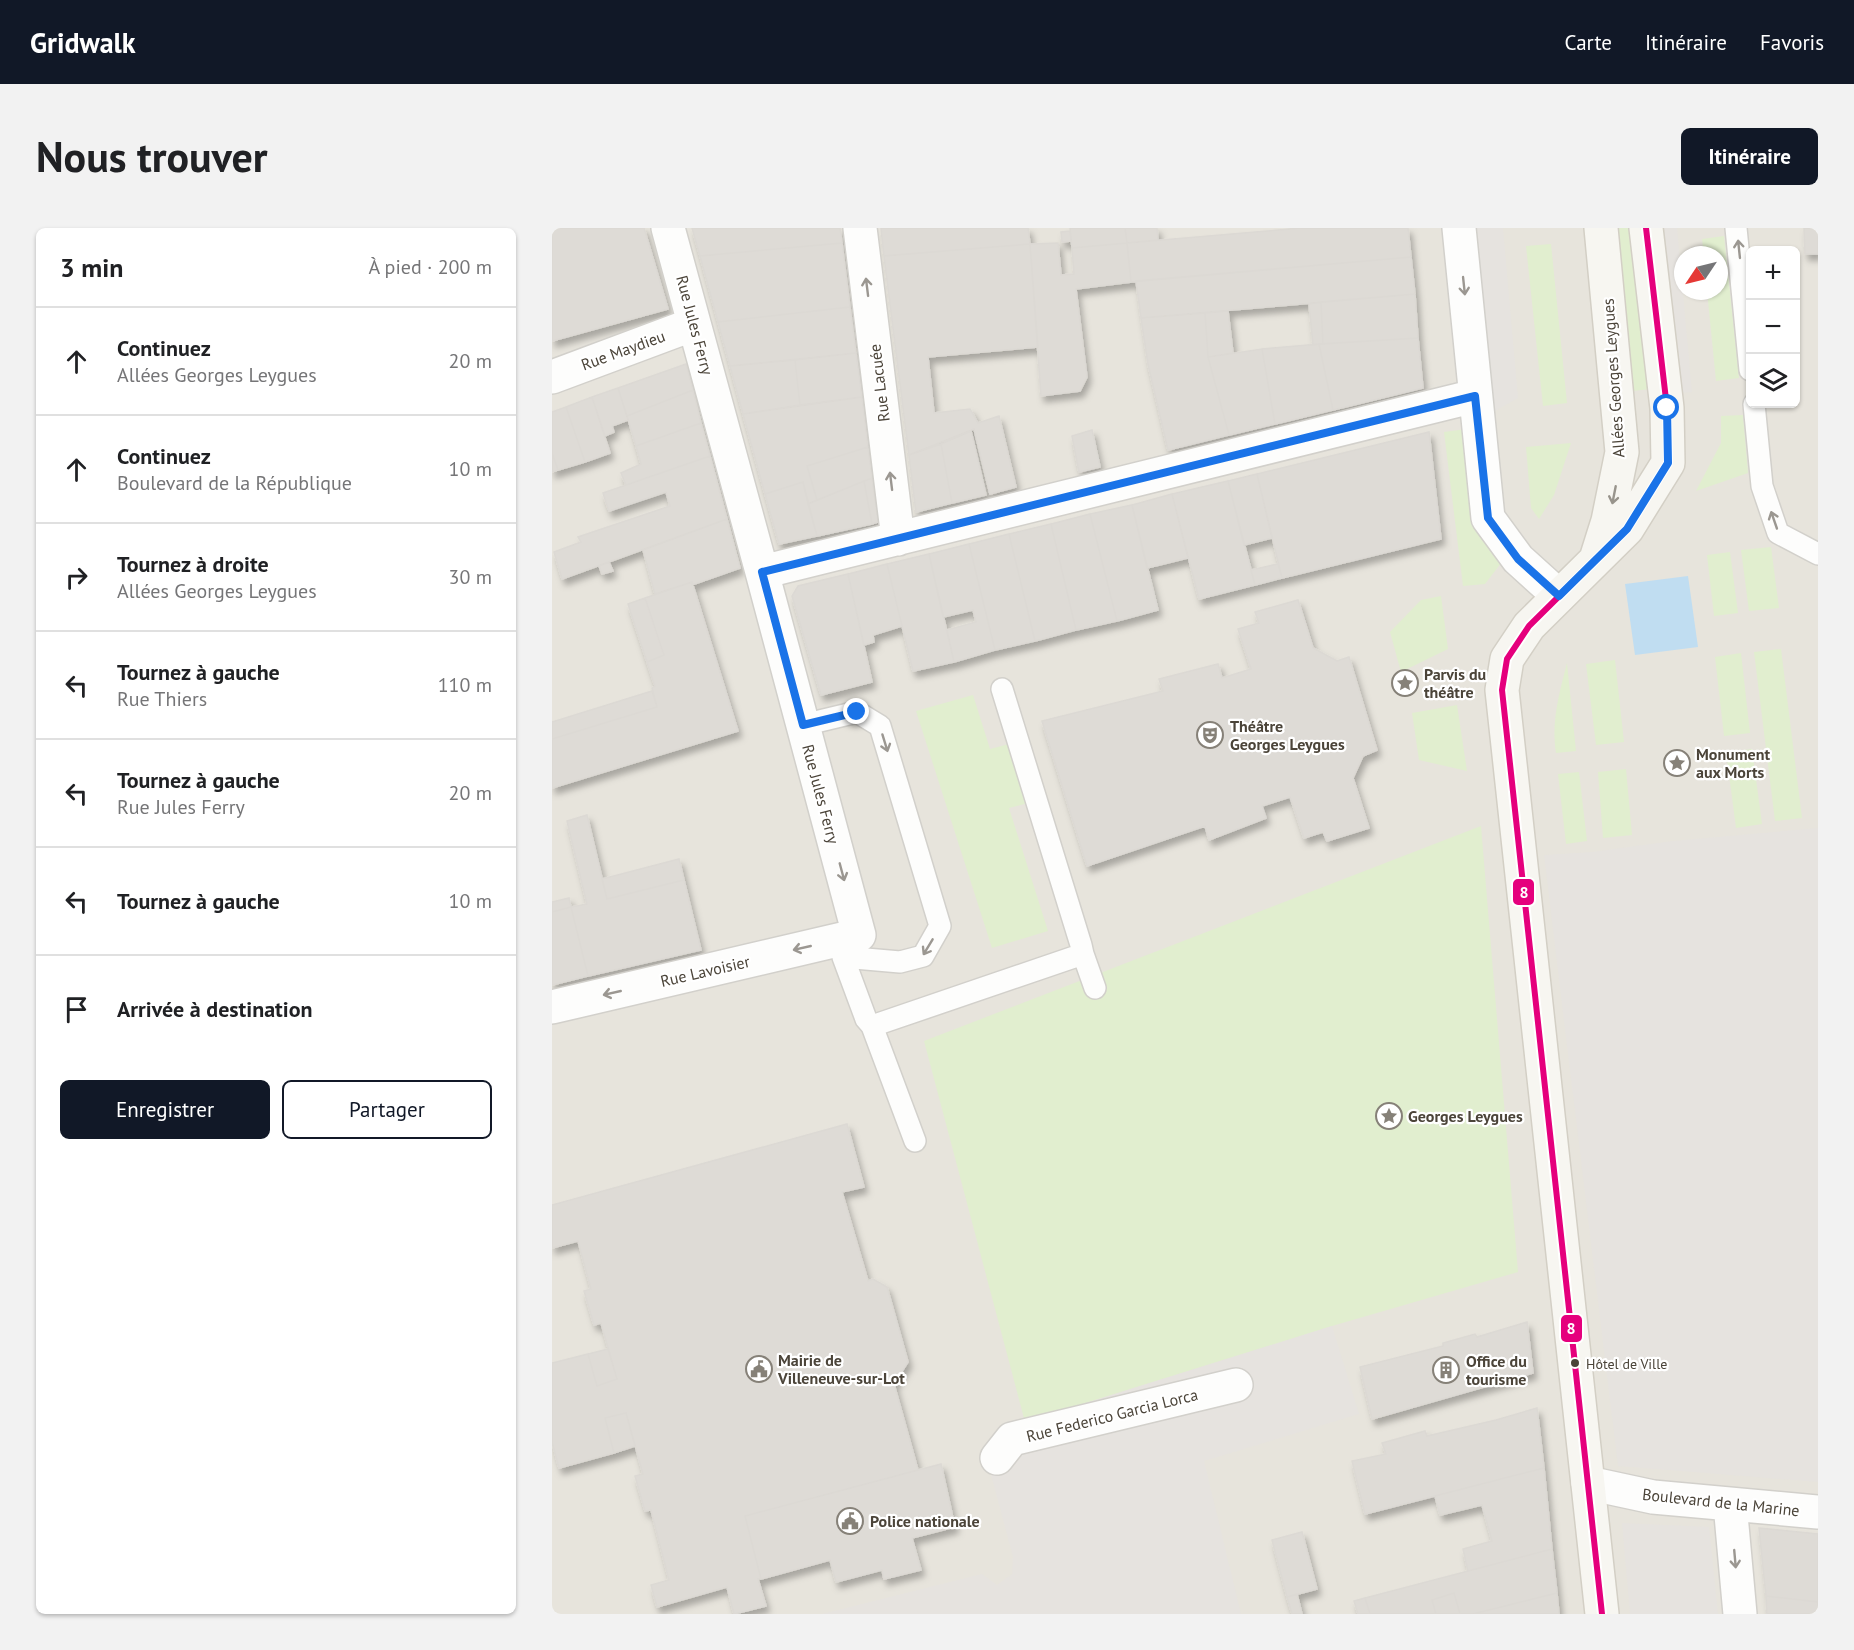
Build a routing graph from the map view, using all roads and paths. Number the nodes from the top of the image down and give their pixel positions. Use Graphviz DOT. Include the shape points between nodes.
graph roads {
  1 [pos="668,228"];
  2 [pos="860,228"];
  3 [pos="1459,228"];
  4 [pos="1601,228"];
  5 [pos="1646,228"];
  6 [pos="1737,228"];
  7 [pos="694,324"];
  8 [pos="1749,354"];
  9 [pos="552,377"];
  10 [pos="1475,396"];
  11 [pos="1754,408"];
  12 [pos="898,539"];
  13 [pos="1818,554"];
  14 [pos="1596,560"];
  15 [pos="762,572"];
  16 [pos="1559,596"];
  17 [pos="1002,689"];
  18 [pos="803,725"];
  19 [pos="851,946"];
  20 [pos="1083,954"];
  21 [pos="1095,988"];
  22 [pos="552,1007"];
  23 [pos="872,1026"];
  24 [pos="915,1141"];
  25 [pos="1236,1385"];
  26 [pos="996,1458"];
  27 [pos="1588,1483"];
  28 [pos="1730,1504"];
  29 [pos="1818,1512"];
  30 [pos="1602,1614"];
  31 [pos="1740,1614"];
  1 -- 7 [label="street, Rue Jules Ferry"];
  12 -- 2 [label="street, Rue Lacuée, one-way"];
  3 -- 10 [label="street, one-way"];
  4 -- 14 [label="main road, Allées Georges Leygues, one-way" via="1622,452"];
  5 -- 14 [label="main road" via="1667,408 1668,463 1627,529"];
  8 -- 6 [label="lane, one-way"];
  7 -- 9 [label="street, Rue Maydieu"];
  7 -- 15 [label="street, Rue Jules Ferry"];
  10 -- 12 [label="street"];
  10 -- 16 [label="street" via="1488,518 1518,559"];
  13 -- 11 [label="lane, one-way" via="1778,533 1762,486"];
  12 -- 15 [label="street"];
  14 -- 16 [label="main road"];
  15 -- 18 [label="street, Rue Jules Ferry"];
  16 -- 27 [label="main road" via="1529,626 1507,659 1502,690"];
  17 -- 20 [label="lane"];
  18 -- 19 [label="street, Rue Jules Ferry, one-way"];
  18 -- 19 [label="lane, one-way" via="857,712 880,726 940,926 924,956 900,962"];
  19 -- 22 [label="street, Rue Lavoisier, one-way"];
  19 -- 23 [label="lane, Rue Jules Ferry" via="866,1019"];
  20 -- 21 [label="lane"];
  20 -- 23 [label="lane"];
  23 -- 24 [label="lane, Rue Jules Ferry"];
  25 -- 26 [label="street, Rue Federico Garcia Lorca" via="1012,1439"];
  27 -- 28 [label="street, Boulevard de la Marine" via="1653,1497"];
  27 -- 30 [label="main road"];
  28 -- 29 [label="street, Boulevard de la Marine"];
  28 -- 31 [label="street, one-way"];
}
